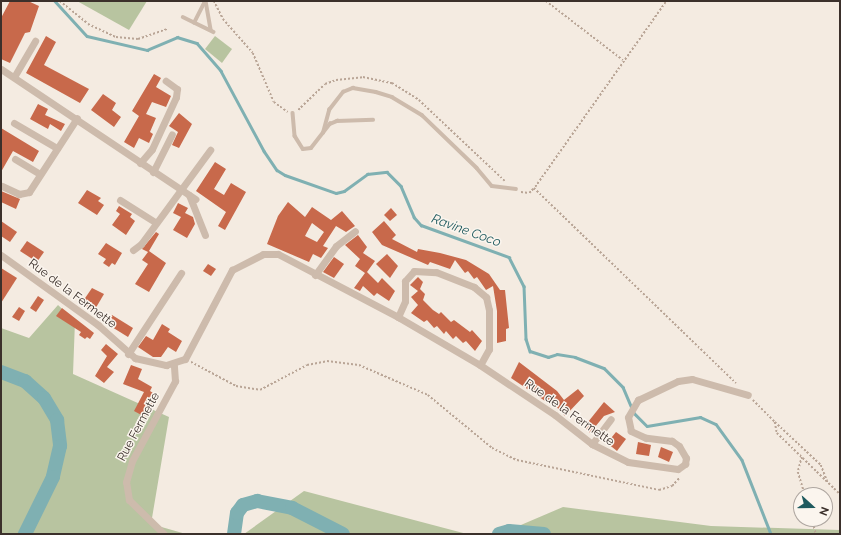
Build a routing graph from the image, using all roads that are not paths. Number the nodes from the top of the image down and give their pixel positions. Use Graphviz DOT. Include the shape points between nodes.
graph roads {
  1 [pos="206,1"];
  2 [pos="183,17"];
  3 [pos="194,23"];
  4 [pos="35,41"];
  5 [pos="1,69"];
  6 [pos="14,77"];
  7 [pos="166,81"];
  8 [pos="293,113"];
  9 [pos="76,118"];
  10 [pos="372,120"];
  11 [pos="14,123"];
  12 [pos="323,133"];
  13 [pos="172,134"];
  14 [pos="57,148"];
  15 [pos="210,150"];
  16 [pos="15,159"];
  17 [pos="140,163"];
  18 [pos="153,172"];
  19 [pos="40,174"];
  20 [pos="2,186"];
  21 [pos="179,189"];
  22 [pos="516,189"];
  23 [pos="189,195"];
  24 [pos="120,200"];
  25 [pos="195,200"];
  26 [pos="154,222"];
  27 [pos="355,231"];
  28 [pos="205,235"];
  29 [pos="133,250"];
  30 [pos="1,255"];
  31 [pos="181,272"];
  32 [pos="315,276"];
  33 [pos="398,317"];
  34 [pos="128,354"];
  35 [pos="174,365"];
  36 [pos="480,365"];
  37 [pos="748,395"];
  38 [pos="611,419"];
  39 [pos="592,444"];
  40 [pos="164,534"];
  1 -- 3 [label="lane"];
  1 -- 3 [label="lane" via="212,31"];
  2 -- 3 [label="lane"];
  4 -- 6 [label="street"];
  5 -- 6 [label="street"];
  6 -- 9 [label="street"];
  7 -- 17 [label="street" via="177,89 176,97 152,149"];
  8 -- 12 [label="lane" via="294,136 303,149 311,148"];
  9 -- 14 [label="street"];
  9 -- 17 [label="street"];
  10 -- 12 [label="lane" via="337,121"];
  11 -- 14 [label="street"];
  12 -- 22 [label="lane" via="329,110 343,92 353,88 376,92 392,97 422,116 477,168 492,186"];
  13 -- 18 [label="street"];
  14 -- 19 [label="street"];
  15 -- 21 [label="street"];
  16 -- 19 [label="street"];
  17 -- 18 [label="street"];
  18 -- 21 [label="street"];
  19 -- 20 [label="street" via="25,195"];
  21 -- 23 [label="street"];
  21 -- 26 [label="street"];
  23 -- 25 [label="street"];
  23 -- 28 [label="street"];
  24 -- 26 [label="street"];
  26 -- 29 [label="street" via="141,244"];
  27 -- 32 [label="street" via="336,246"];
  30 -- 34 [label="street, Rue de la Fermette" via="98,325"];
  31 -- 34 [label="street"];
  32 -- 33 [label="street, Rue de la Fermette"];
  32 -- 35 [label="street, Rue de la Fermette" via="271,253 238,265 227,278 185,359"];
  33 -- 36 [label="street, Rue de la Fermette"];
  33 -- 36 [label="street" via="405,301 405,281 414,271 436,272 474,287 486,297 489,310 489,349"];
  34 -- 35 [label="street, Rue de la Fermette" via="149,363"];
  35 -- 40 [label="street, Rue Fermette" via="175,381 132,461 126,482 129,500"];
  36 -- 39 [label="street, Rue de la Fermette" via="555,415"];
  37 -- 39 [label="street, Rue de la Fermette" via="700,380 684,379 631,408 628,426 636,434 646,438 672,441 679,446 686,458 682,467 672,469 628,462"];
  38 -- 39 [label="street"];
}
